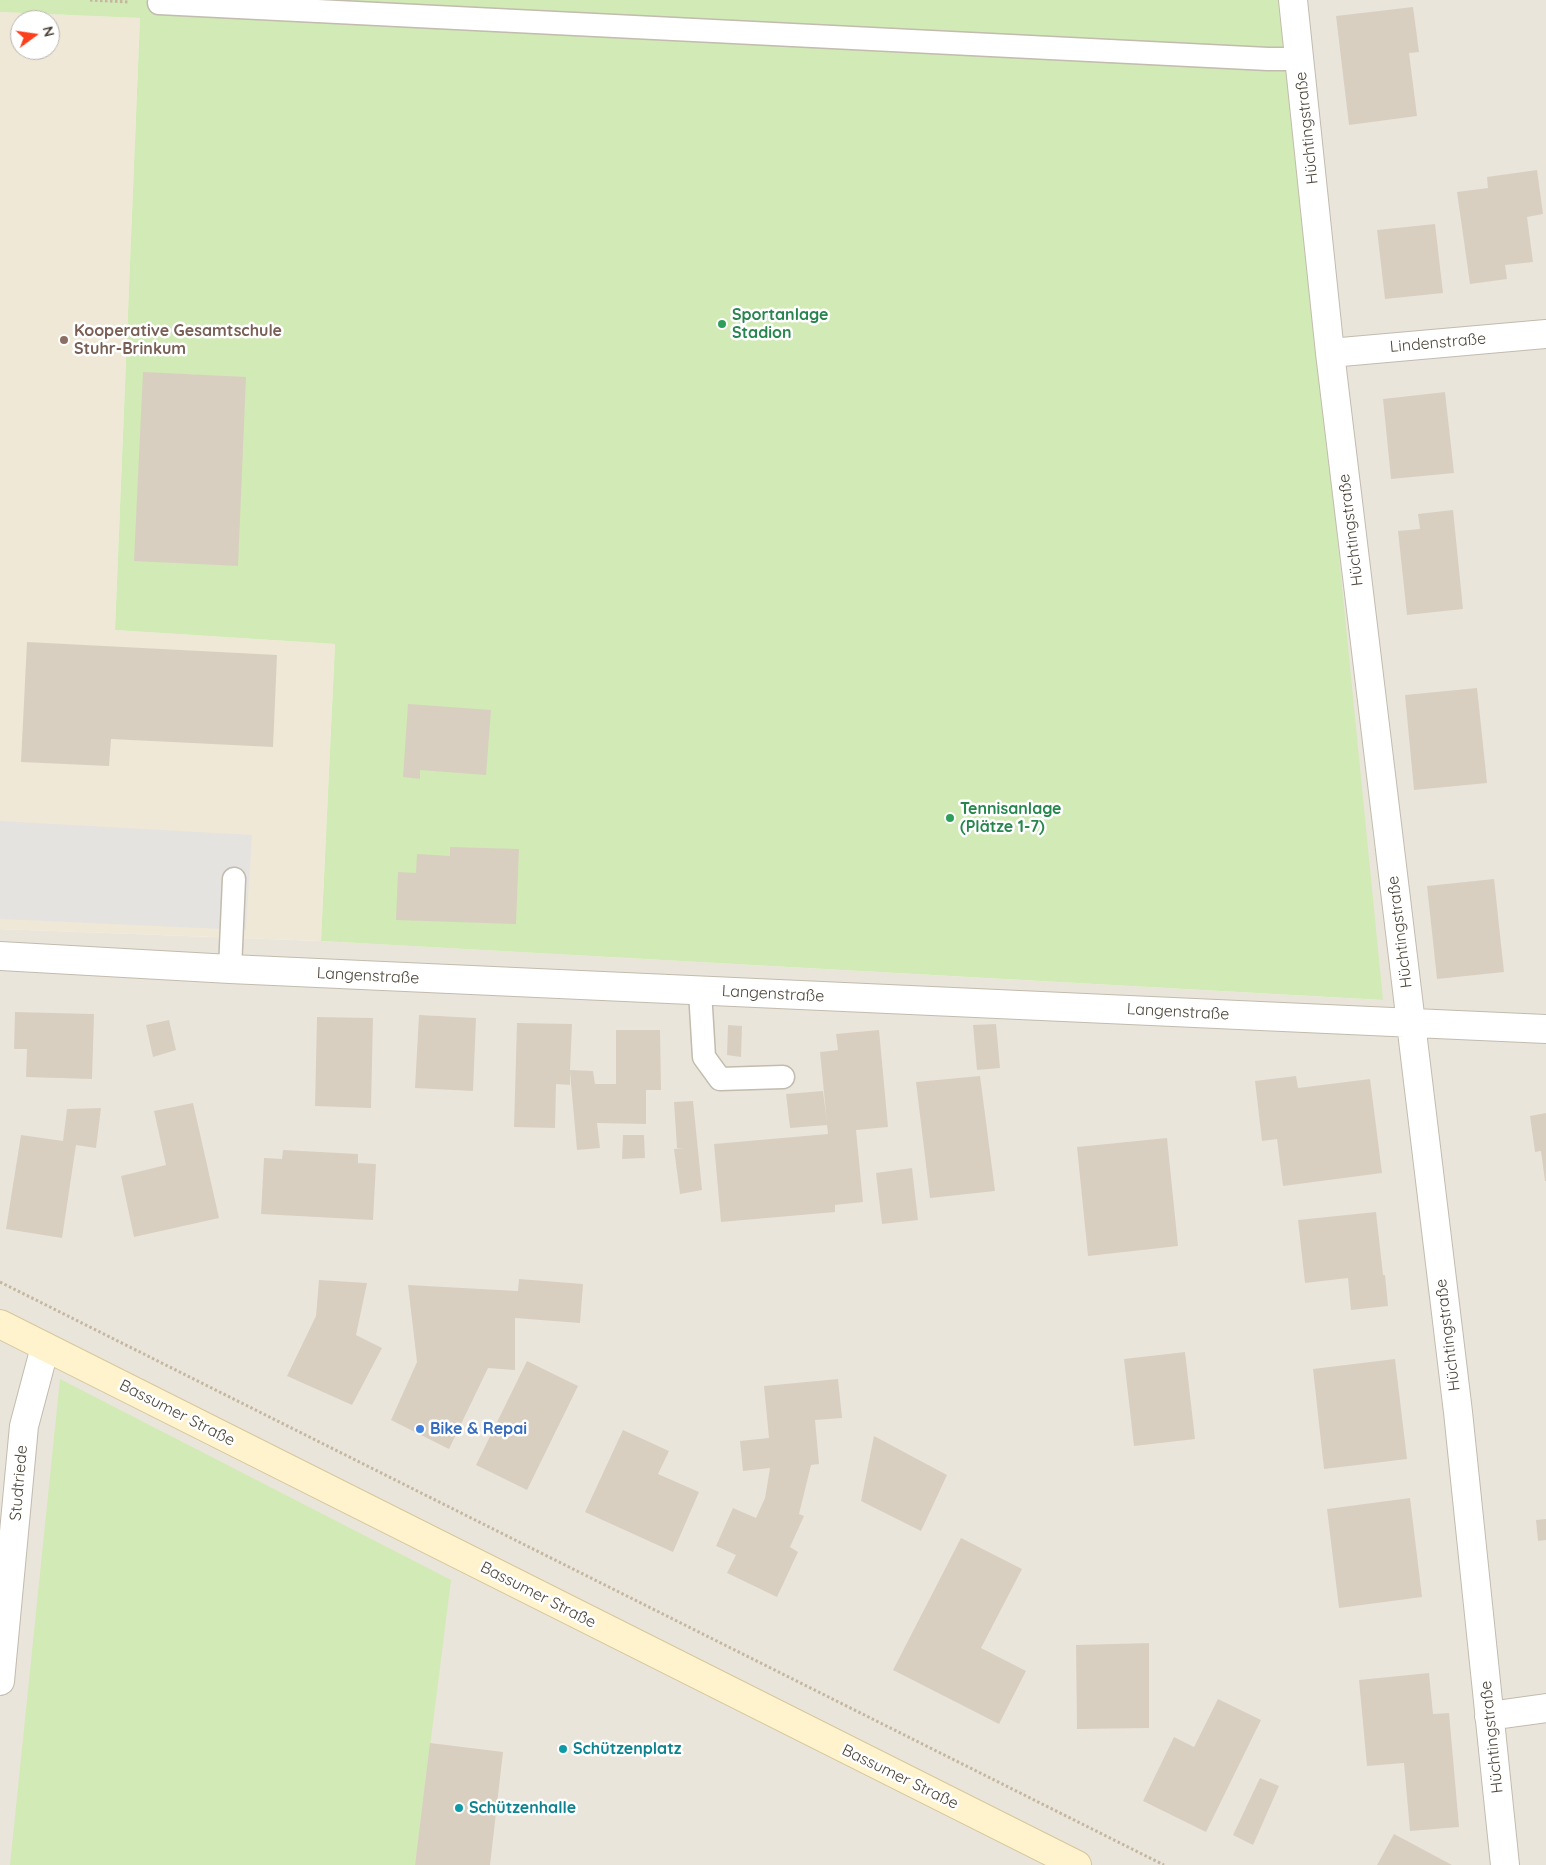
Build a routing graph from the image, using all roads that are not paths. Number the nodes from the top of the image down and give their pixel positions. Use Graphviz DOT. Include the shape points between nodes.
graph roads {
  1 [pos="1294,0"];
  2 [pos="159,3"];
  3 [pos="1300,59"];
  4 [pos="1546,334"];
  5 [pos="1330,352"];
  6 [pos="234,879"];
  7 [pos="0,956"];
  8 [pos="230,969"];
  9 [pos="700,991"];
  10 [pos="1410,1023"];
  11 [pos="1546,1030"];
  12 [pos="782,1077"];
  13 [pos="0,1324"];
  14 [pos="46,1346"];
  15 [pos="0,1681"];
  16 [pos="1546,1708"];
  17 [pos="1489,1716"];
  18 [pos="1077,1865"];
  19 [pos="1505,1865"];
  1 -- 3 [label="street, Hüchtingstraße"];
  2 -- 3 [label="lane"];
  3 -- 5 [label="street, Hüchtingstraße"];
  4 -- 5 [label="street, Lindenstraße"];
  5 -- 10 [label="street, Hüchtingstraße"];
  6 -- 8 [label="lane"];
  7 -- 8 [label="street, Langenstraße"];
  8 -- 9 [label="street, Langenstraße"];
  9 -- 10 [label="street, Langenstraße"];
  9 -- 12 [label="lane" via="704,1057 720,1079"];
  10 -- 11 [label="street, Langenstraße"];
  10 -- 17 [label="street, Hüchtingstraße" via="1459,1422"];
  13 -- 14 [label="street, Bassumer Straße"];
  14 -- 15 [label="street, Studtriede" via="24,1426"];
  14 -- 18 [label="street, Bassumer Straße"];
  16 -- 17 [label="street"];
  17 -- 19 [label="street, Hüchtingstraße"];
}
